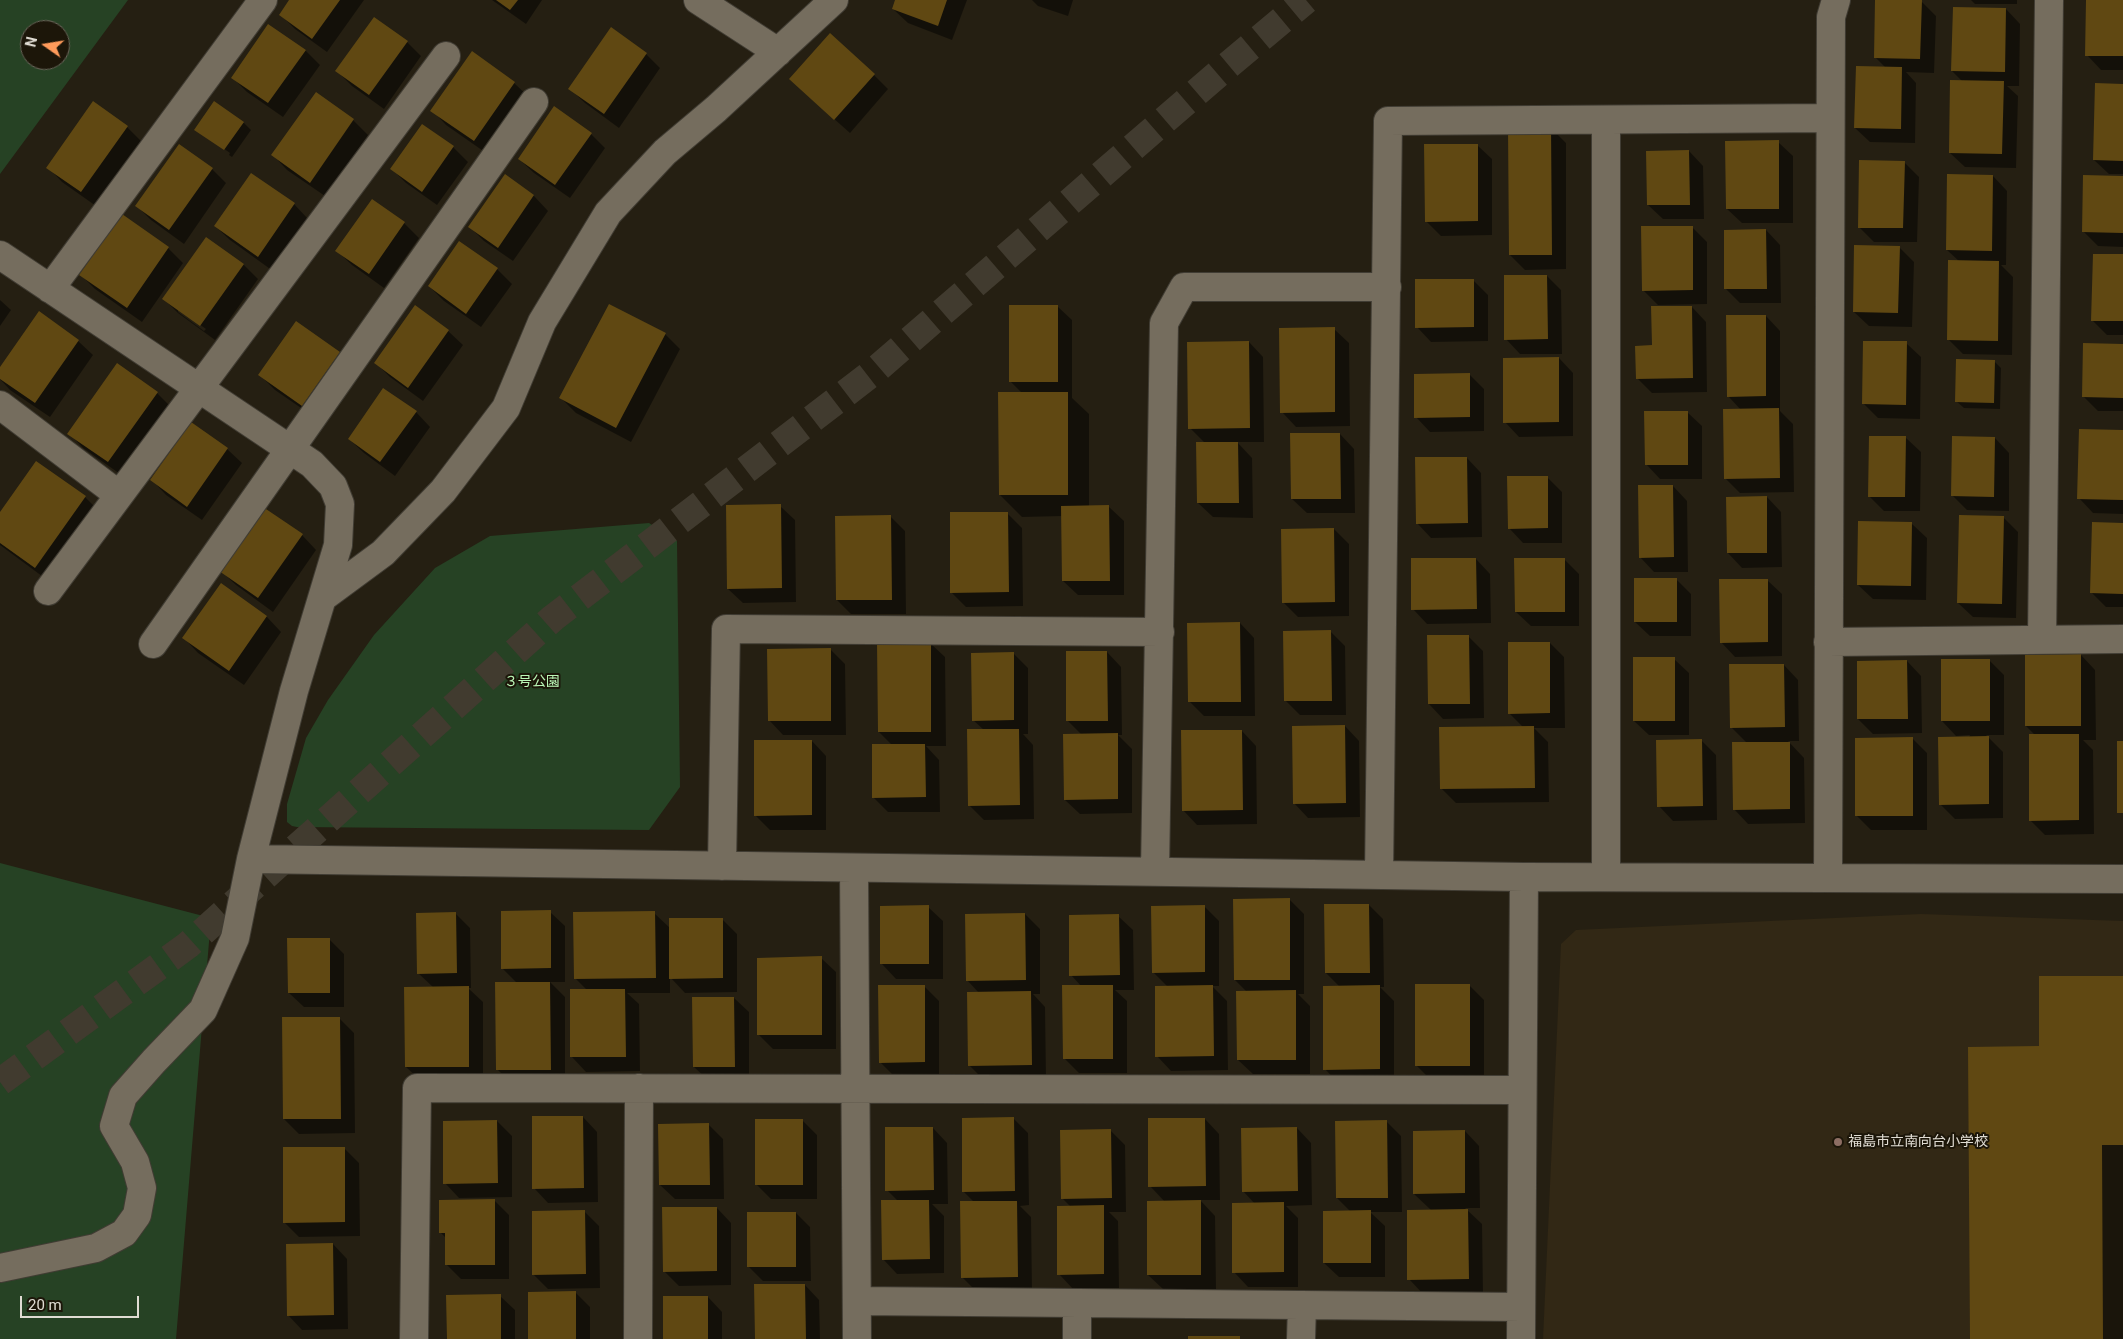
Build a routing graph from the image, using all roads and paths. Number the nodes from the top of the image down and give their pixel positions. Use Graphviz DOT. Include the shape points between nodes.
graph roads {
  1 [pos="263,0"];
  2 [pos="698,0"];
  3 [pos="834,0"];
  4 [pos="1836,0"];
  5 [pos="2049,0"];
  6 [pos="778,52"];
  7 [pos="446,56"];
  8 [pos="534,102"];
  9 [pos="1830,118"];
  10 [pos="1606,120"];
  11 [pos="0,255"];
  12 [pos="1387,287"];
  13 [pos="50,289"];
  14 [pos="198,388"];
  15 [pos="0,405"];
  16 [pos="290,449"];
  17 [pos="119,495"];
  18 [pos="48,591"];
  19 [pos="322,598"];
  20 [pos="1160,632"];
  21 [pos="2123,638"];
  22 [pos="2042,640"];
  23 [pos="1828,642"];
  24 [pos="153,644"];
  25 [pos="252,859"];
  26 [pos="722,866"];
  27 [pos="854,868"];
  28 [pos="1155,872"];
  29 [pos="1379,875"];
  30 [pos="1524,877"];
  31 [pos="1606,877"];
  32 [pos="1828,878"];
  33 [pos="2123,879"];
  34 [pos="639,1088"];
  35 [pos="854,1088"];
  36 [pos="1522,1090"];
  37 [pos="0,1268"];
  38 [pos="857,1301"];
  39 [pos="1077,1303"];
  40 [pos="1302,1305"];
  41 [pos="1521,1307"];
  42 [pos="414,1339"];
  43 [pos="638,1339"];
  44 [pos="857,1339"];
  45 [pos="1077,1339"];
  46 [pos="1301,1339"];
  47 [pos="1520,1339"];
  1 -- 13 [label="street"];
  2 -- 6 [label="street"];
  3 -- 6 [label="street"];
  4 -- 9 [label="street" via="1831,17"];
  5 -- 22 [label="street"];
  6 -- 19 [label="street" via="665,152 608,213 542,322 506,408 443,491 382,553"];
  7 -- 14 [label="street"];
  8 -- 16 [label="street"];
  9 -- 10 [label="street"];
  9 -- 23 [label="street"];
  10 -- 12 [label="street" via="1388,121"];
  10 -- 31 [label="street"];
  11 -- 13 [label="street"];
  12 -- 20 [label="street" via="1184,287 1164,323"];
  12 -- 29 [label="street"];
  13 -- 14 [label="street"];
  14 -- 16 [label="street"];
  14 -- 17 [label="street"];
  15 -- 17 [label="street"];
  16 -- 19 [label="street" via="312,464 333,486 340,504 338,545"];
  16 -- 24 [label="street"];
  17 -- 18 [label="street"];
  19 -- 25 [label="street" via="294,691"];
  20 -- 26 [label="street" via="726,630"];
  20 -- 28 [label="street"];
  21 -- 22 [label="street"];
  22 -- 23 [label="street"];
  23 -- 32 [label="street"];
  25 -- 26 [label="street"];
  25 -- 37 [label="street" via="235,938 203,1010 123,1096 114,1126 135,1162 142,1188 137,1215 124,1233 96,1248"];
  26 -- 27 [label="street"];
  27 -- 28 [label="street"];
  27 -- 35 [label="street"];
  28 -- 29 [label="street"];
  29 -- 30 [label="street"];
  30 -- 31 [label="street"];
  30 -- 36 [label="street"];
  31 -- 32 [label="street"];
  32 -- 33 [label="street"];
  34 -- 35 [label="street"];
  34 -- 42 [label="street" via="417,1088"];
  34 -- 43 [label="street"];
  35 -- 36 [label="street"];
  35 -- 38 [label="street"];
  36 -- 41 [label="street"];
  38 -- 39 [label="street"];
  38 -- 44 [label="street"];
  39 -- 40 [label="street"];
  39 -- 45 [label="street"];
  40 -- 41 [label="street"];
  40 -- 46 [label="street"];
  41 -- 47 [label="street"];
}
